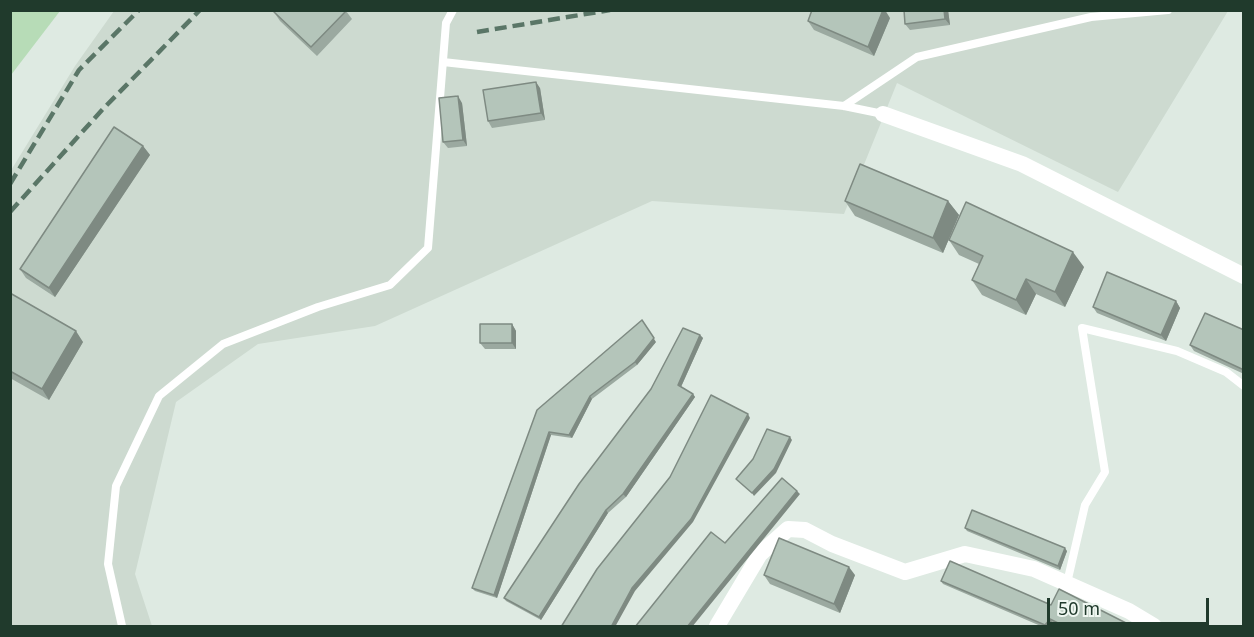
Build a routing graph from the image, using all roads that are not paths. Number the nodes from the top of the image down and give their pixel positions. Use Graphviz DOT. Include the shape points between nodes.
graph roads {
  1 [pos="453,10"];
  2 [pos="1168,10"];
  3 [pos="443,62"];
  4 [pos="844,106"];
  5 [pos="883,114"];
  6 [pos="1244,276"];
  7 [pos="1244,386"];
  8 [pos="1067,583"];
  9 [pos="122,627"];
  10 [pos="717,627"];
  11 [pos="1154,627"];
  1 -- 3 [label="lane" via="446,23"];
  2 -- 4 [label="lane" via="1091,17 917,57"];
  3 -- 4 [label="lane"];
  3 -- 9 [label="lane" via="428,248 390,285 318,307 223,344 159,396 116,486 108,564"];
  4 -- 5 [label="lane"];
  5 -- 6 [label="street" via="1022,164"];
  7 -- 8 [label="lane" via="1226,372 1177,351 1082,328 1105,472 1085,505"];
  8 -- 10 [label="street" via="1034,569 965,554 905,572 805,530 788,529 760,554"];
  8 -- 11 [label="street"];
}
